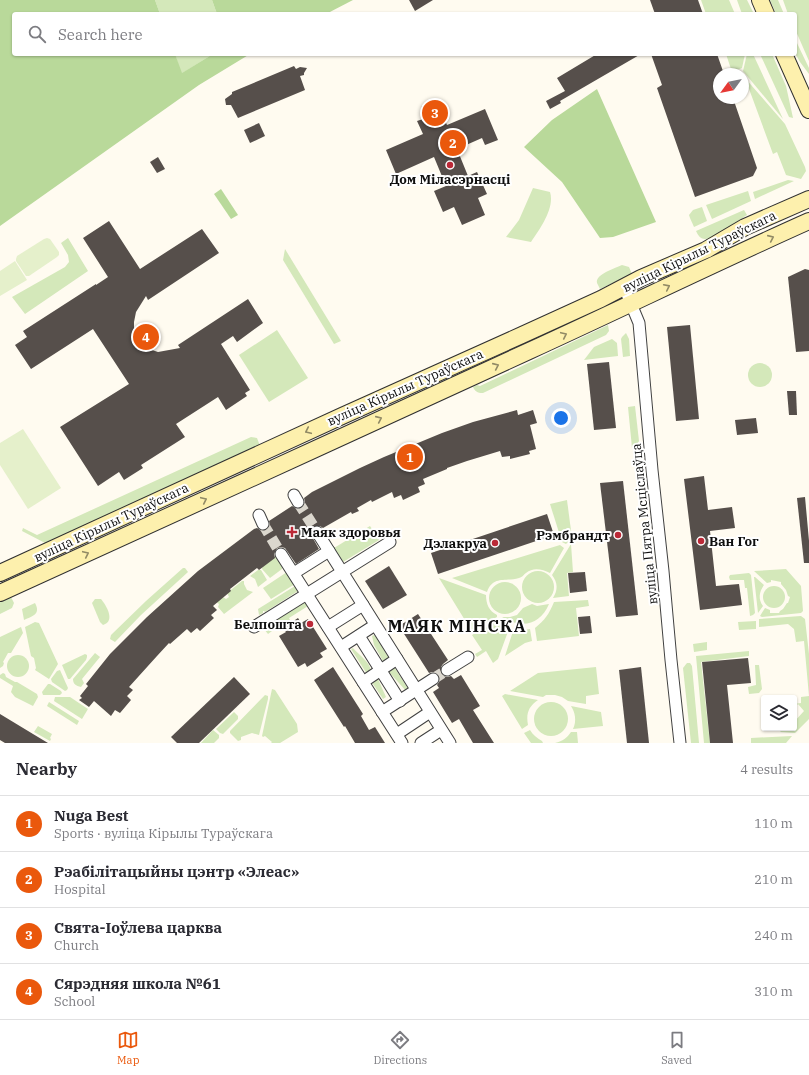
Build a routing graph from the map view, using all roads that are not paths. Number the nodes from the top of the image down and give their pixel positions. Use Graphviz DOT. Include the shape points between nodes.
graph roads {
  1 [pos="760,0"];
  2 [pos="765,12"];
  3 [pos="785,56"];
  4 [pos="809,110"];
  5 [pos="809,199"];
  6 [pos="809,221"];
  7 [pos="624,287"];
  8 [pos="632,303"];
  9 [pos="317,532"];
  10 [pos="390,542"];
  11 [pos="329,551"];
  12 [pos="281,554"];
  13 [pos="342,572"];
  14 [pos="0,573"];
  15 [pos="294,573"];
  16 [pos="0,594"];
  17 [pos="307,594"];
  18 [pos="363,605"];
  19 [pos="375,625"];
  20 [pos="254,627"];
  21 [pos="328,627"];
  22 [pos="359,636"];
  23 [pos="341,647"];
  24 [pos="468,657"];
  25 [pos="397,659"];
  26 [pos="381,670"];
  27 [pos="447,670"];
  28 [pos="433,679"];
  29 [pos="363,682"];
  30 [pos="416,690"];
  31 [pos="400,700"];
  32 [pos="382,712"];
  33 [pos="430,712"];
  34 [pos="441,730"];
  35 [pos="400,739"];
  36 [pos="424,742"];
  37 [pos="450,743"];
  38 [pos="680,743"];
  1 -- 2 [label="main road"];
  3 -- 4 [label="main road"];
  5 -- 7 [label="main road, вуліца Кірылы Тураўскага" via="745,227 700,253"];
  8 -- 6 [label="main road, вуліца Кірылы Тураўскага, one-way"];
  7 -- 8 [label="street, вуліца Пятра Мсціслаўца"];
  7 -- 14 [label="main road, вуліца Кірылы Тураўскага, one-way"];
  16 -- 8 [label="main road, вуліца Кірылы Тураўскага, one-way"];
  8 -- 38 [label="street, вуліца Пятра Мсціслаўца" via="639,323"];
  9 -- 11 [label="street"];
  10 -- 13 [label="street"];
  11 -- 13 [label="street"];
  11 -- 15 [label="street"];
  12 -- 15 [label="street"];
  13 -- 17 [label="street"];
  13 -- 18 [label="street"];
  15 -- 17 [label="street"];
  17 -- 20 [label="street"];
  17 -- 21 [label="street"];
  18 -- 19 [label="street"];
  18 -- 21 [label="street"];
  19 -- 22 [label="street"];
  19 -- 25 [label="street"];
  21 -- 23 [label="street"];
  22 -- 23 [label="street"];
  22 -- 26 [label="street"];
  23 -- 29 [label="street"];
  24 -- 27 [label="street"];
  25 -- 26 [label="street"];
  25 -- 30 [label="street"];
  26 -- 29 [label="street"];
  26 -- 31 [label="street"];
  28 -- 30 [label="street"];
  29 -- 32 [label="street"];
  30 -- 31 [label="street"];
  30 -- 33 [label="street"];
  31 -- 32 [label="street"];
  32 -- 35 [label="street"];
  33 -- 34 [label="street"];
  33 -- 35 [label="street"];
  34 -- 36 [label="street"];
  34 -- 37 [label="street"];
}
